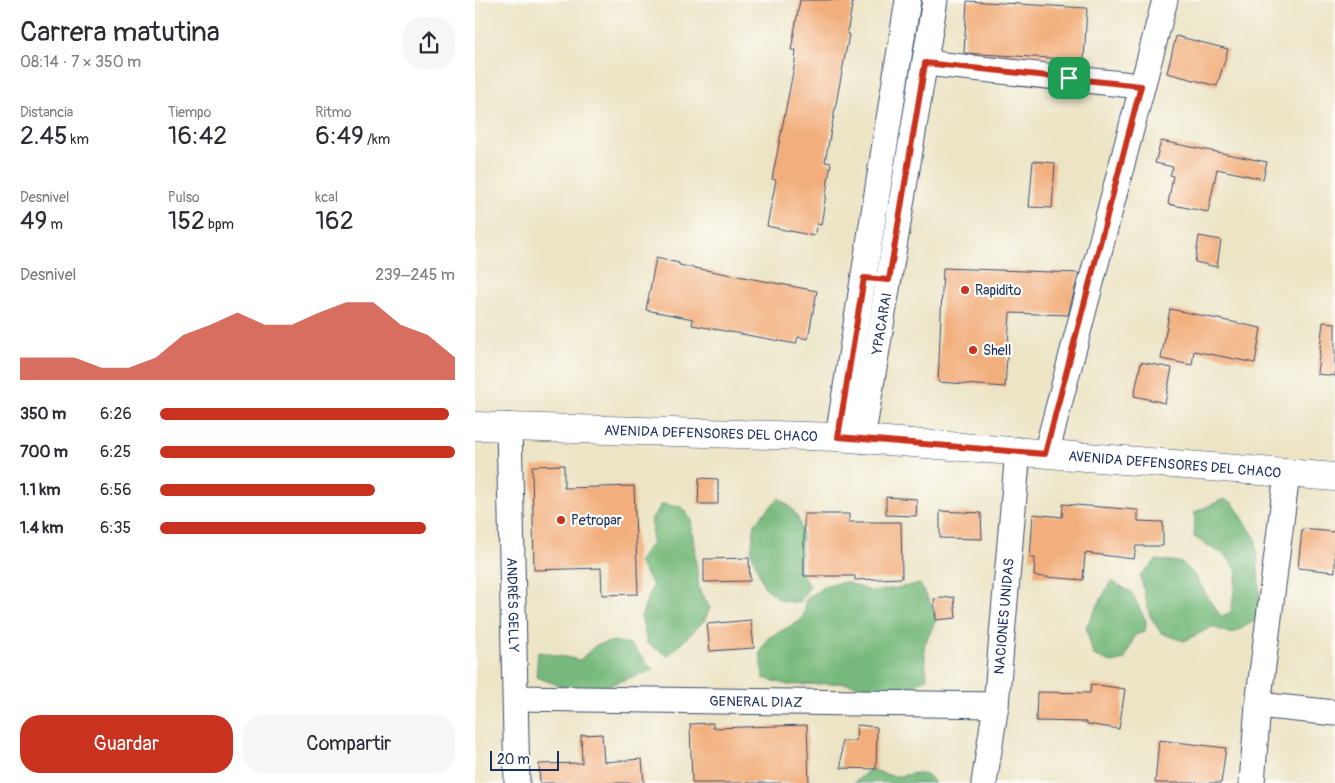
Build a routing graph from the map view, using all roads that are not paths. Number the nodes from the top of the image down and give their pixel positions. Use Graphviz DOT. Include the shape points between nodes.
graph roads {
  1 [pos="908,0"];
  2 [pos="935,0"];
  3 [pos="1165,0"];
  4 [pos="925,63"];
  5 [pos="1141,86"];
  6 [pos="864,278"];
  7 [pos="889,280"];
  8 [pos="475,426"];
  9 [pos="509,426"];
  10 [pos="850,438"];
  11 [pos="1018,450"];
  12 [pos="1045,454"];
  13 [pos="1287,474"];
  14 [pos="1335,477"];
  15 [pos="515,698"];
  16 [pos="996,705"];
  17 [pos="1258,705"];
  18 [pos="1335,713"];
  19 [pos="517,783"];
  20 [pos="984,783"];
  21 [pos="1252,783"];
  1 -- 6 [label="street, YPACARAI"];
  2 -- 4 [label="street, YPACARAI"];
  3 -- 5 [label="street"];
  4 -- 5 [label="street"];
  4 -- 7 [label="street, YPACARAI"];
  5 -- 12 [label="street"];
  6 -- 7 [label="street"];
  6 -- 10 [label="street, YPACARAI"];
  7 -- 10 [label="street, YPACARAI"];
  8 -- 9 [label="main road, AVENIDA DEFENSORES DEL CHACO"];
  9 -- 10 [label="main road, AVENIDA DEFENSORES DEL CHACO"];
  9 -- 15 [label="street, ANDRÉS GELLY"];
  10 -- 11 [label="main road, AVENIDA DEFENSORES DEL CHACO"];
  11 -- 12 [label="main road, AVENIDA DEFENSORES DEL CHACO"];
  11 -- 16 [label="street, NACIONES UNIDAS"];
  12 -- 13 [label="main road, AVENIDA DEFENSORES DEL CHACO"];
  13 -- 14 [label="main road, AVENIDA DEFENSORES DEL CHACO"];
  13 -- 17 [label="street"];
  15 -- 16 [label="street, GENERAL DIAZ"];
  15 -- 19 [label="street, ANDRÉS GELLY"];
  16 -- 20 [label="street, NACIONES UNIDAS"];
  17 -- 18 [label="street"];
  17 -- 21 [label="street"];
}
